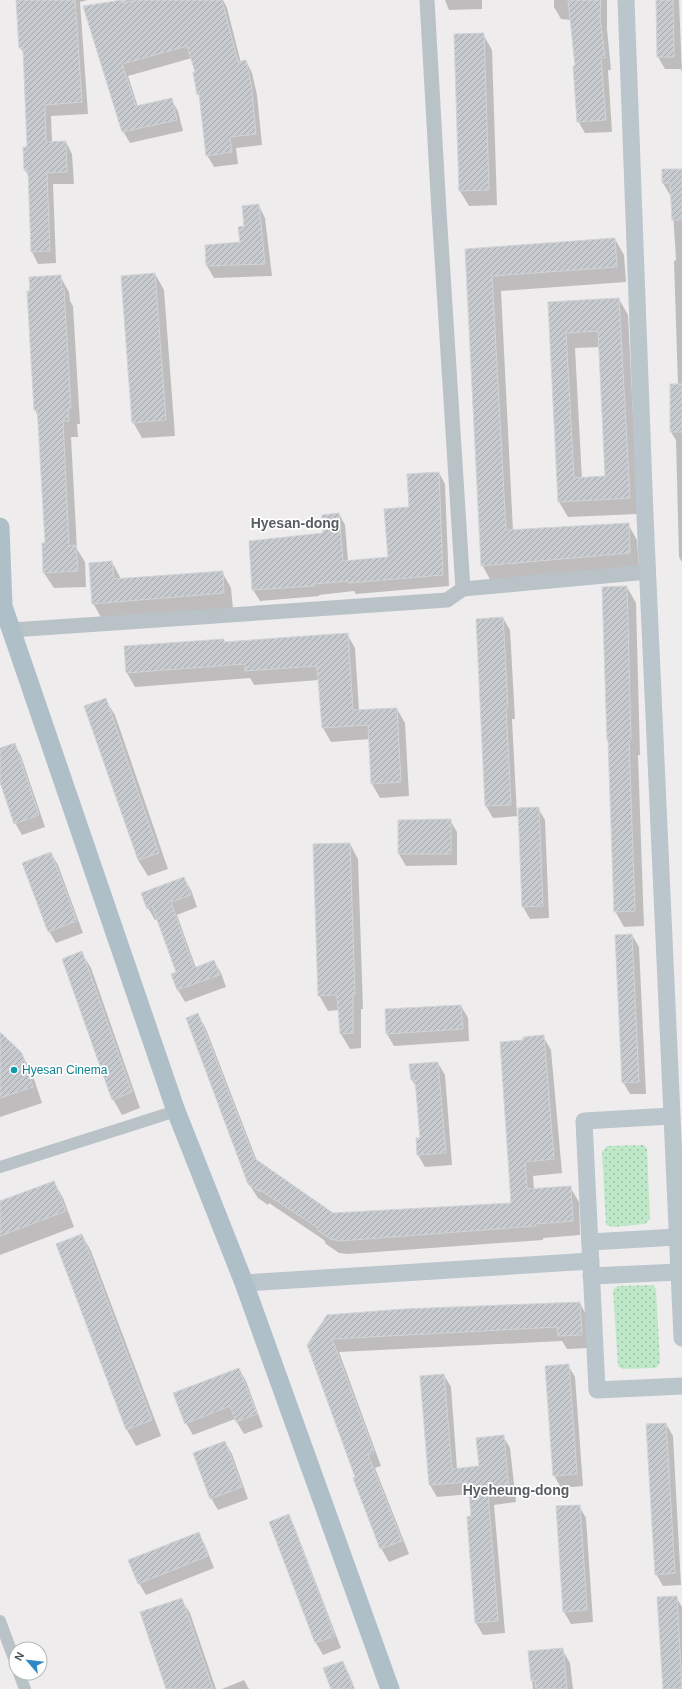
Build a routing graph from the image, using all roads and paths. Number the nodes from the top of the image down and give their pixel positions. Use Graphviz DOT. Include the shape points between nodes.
graph roads {
  1 [pos="427,0"];
  2 [pos="626,0"];
  3 [pos="0,527"];
  4 [pos="648,572"];
  5 [pos="463,589"];
  6 [pos="1,603"];
  7 [pos="12,630"];
  8 [pos="176,1111"];
  9 [pos="671,1116"];
  10 [pos="0,1167"];
  11 [pos="677,1237"];
  12 [pos="590,1242"];
  13 [pos="591,1269"];
  14 [pos="679,1272"];
  15 [pos="244,1283"];
  16 [pos="682,1338"];
  17 [pos="682,1386"];
  18 [pos="0,1621"];
  19 [pos="8,1642"];
  20 [pos="390,1689"];
  1 -- 5 [label="street"];
  2 -- 4 [label="main road"];
  3 -- 6 [label="main road"];
  4 -- 5 [label="street"];
  4 -- 9 [label="main road"];
  5 -- 7 [label="street" via="447,600"];
  6 -- 7 [label="main road"];
  7 -- 8 [label="main road"];
  8 -- 10 [label="street"];
  8 -- 15 [label="main road"];
  9 -- 11 [label="main road"];
  9 -- 12 [label="main road" via="584,1121"];
  11 -- 12 [label="main road"];
  11 -- 14 [label="main road"];
  12 -- 13 [label="main road"];
  13 -- 14 [label="main road"];
  13 -- 15 [label="main road"];
  13 -- 17 [label="main road" via="597,1390"];
  14 -- 16 [label="main road"];
  15 -- 20 [label="main road"];
  18 -- 19 [label="street"];
}
